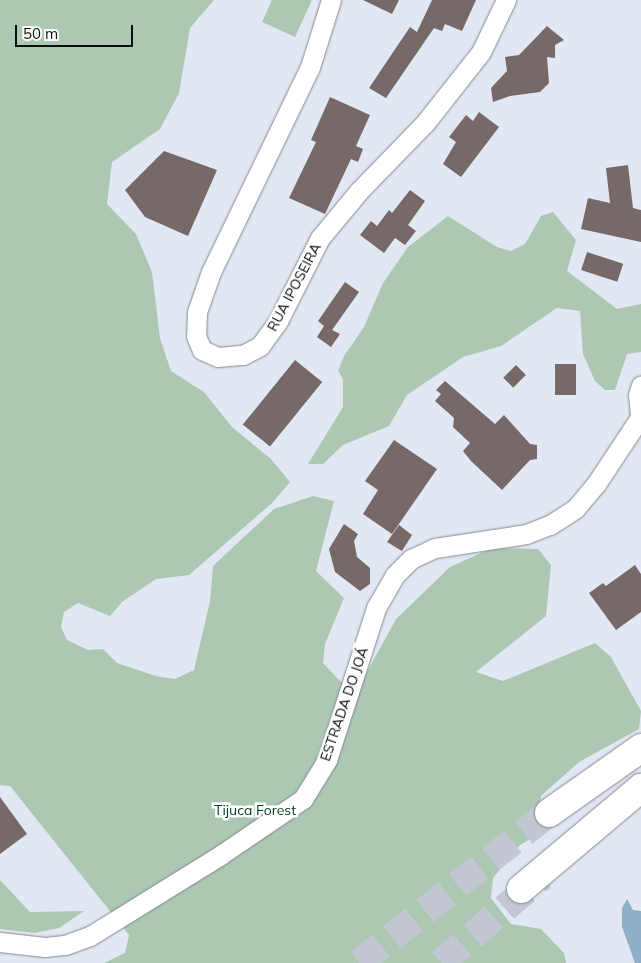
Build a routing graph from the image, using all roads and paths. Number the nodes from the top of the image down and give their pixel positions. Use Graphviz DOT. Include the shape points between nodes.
graph roads {
  1 [pos="331,0"];
  2 [pos="506,0"];
  3 [pos="641,385"];
  4 [pos="641,416"];
  5 [pos="641,748"];
  6 [pos="641,788"];
  7 [pos="549,813"];
  8 [pos="521,889"];
  9 [pos="0,942"];
  1 -- 2 [label="street, RUA IPOSEIRA" via="310,68 234,223 197,312 196,336 202,350 218,357 243,355 260,346 278,321 320,238 359,191 425,123 481,52"];
  3 -- 4 [label="street" via="638,395"];
  4 -- 9 [label="street, ESTRADA DO JOÁ" via="596,484 574,509 558,520 526,534 435,548 412,559 395,575 376,608 327,760 303,798 222,854 90,936 65,945 44,947"];
  5 -- 7 [label="highway"];
  6 -- 8 [label="highway"];
}
